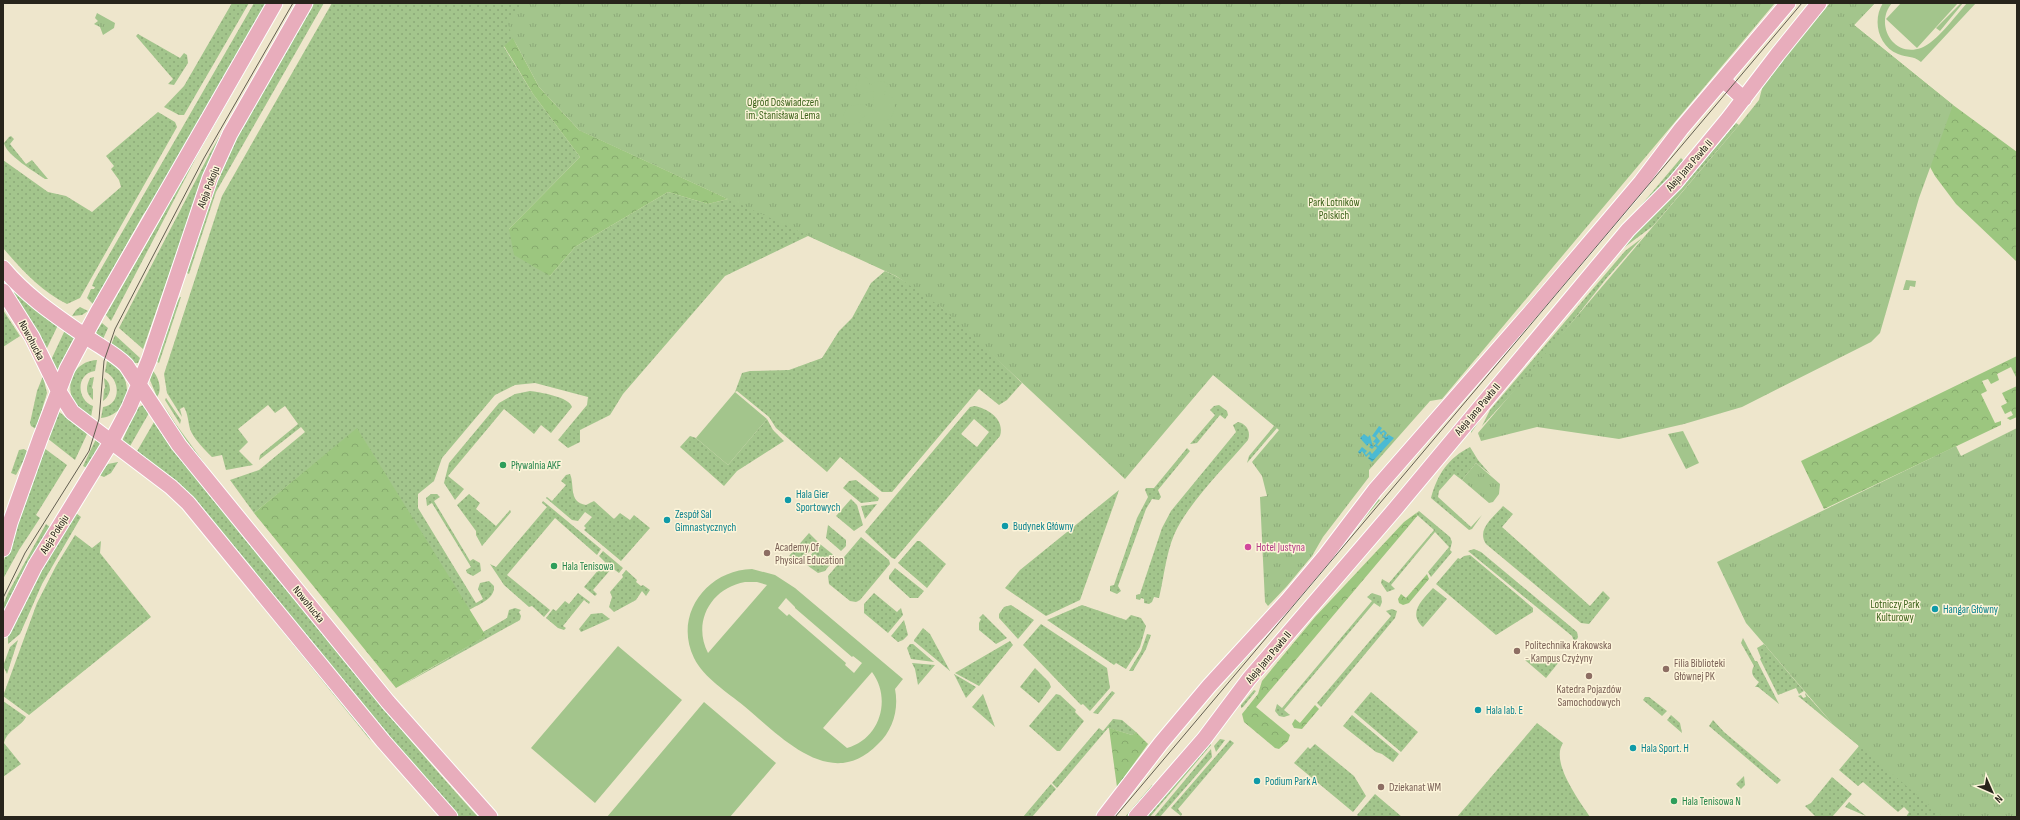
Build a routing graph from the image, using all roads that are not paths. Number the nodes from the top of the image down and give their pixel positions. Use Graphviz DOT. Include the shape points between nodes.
graph roads {
  1 [pos="275,3"];
  2 [pos="305,3"];
  3 [pos="1788,3"];
  4 [pos="1819,3"];
  5 [pos="1723,80"];
  6 [pos="1744,98"];
  7 [pos="3,268"];
  8 [pos="3,291"];
  9 [pos="85,336"];
  10 [pos="139,384"];
  11 [pos="58,390"];
  12 [pos="111,442"];
  13 [pos="3,549"];
  14 [pos="3,630"];
  15 [pos="450,817"];
  16 [pos="490,817"];
  17 [pos="1104,817"];
  18 [pos="1136,817"];
  1 -- 9 [label="main road"];
  2 -- 10 [label="main road, Aleja Pokoju" via="222,151 210,178"];
  3 -- 5 [label="main road, Aleja Jana Pawła II"];
  4 -- 6 [label="main road, Aleja Jana Pawła II"];
  5 -- 6 [label="main road"];
  5 -- 17 [label="main road, Aleja Jana Pawła II" via="1606,224 1375,490 1287,601 1161,743"];
  6 -- 18 [label="main road, Aleja Jana Pawła II" via="1675,183 1628,230 1396,508 1249,679 1204,739"];
  7 -- 9 [label="main road" via="50,312"];
  8 -- 11 [label="main road, Nowohucka" via="32,337"];
  9 -- 10 [label="main road, Nowohucka" via="122,361"];
  9 -- 11 [label="main road"];
  10 -- 12 [label="main road, Aleja Pokoju" via="122,424"];
  10 -- 16 [label="main road, Nowohucka" via="184,451 388,702"];
  11 -- 12 [label="main road, Nowohucka" via="76,416"];
  11 -- 13 [label="main road" via="19,496"];
  12 -- 14 [label="main road, Aleja Pokoju" via="32,571"];
  12 -- 15 [label="main road" via="172,487 199,514 383,741"];
}
